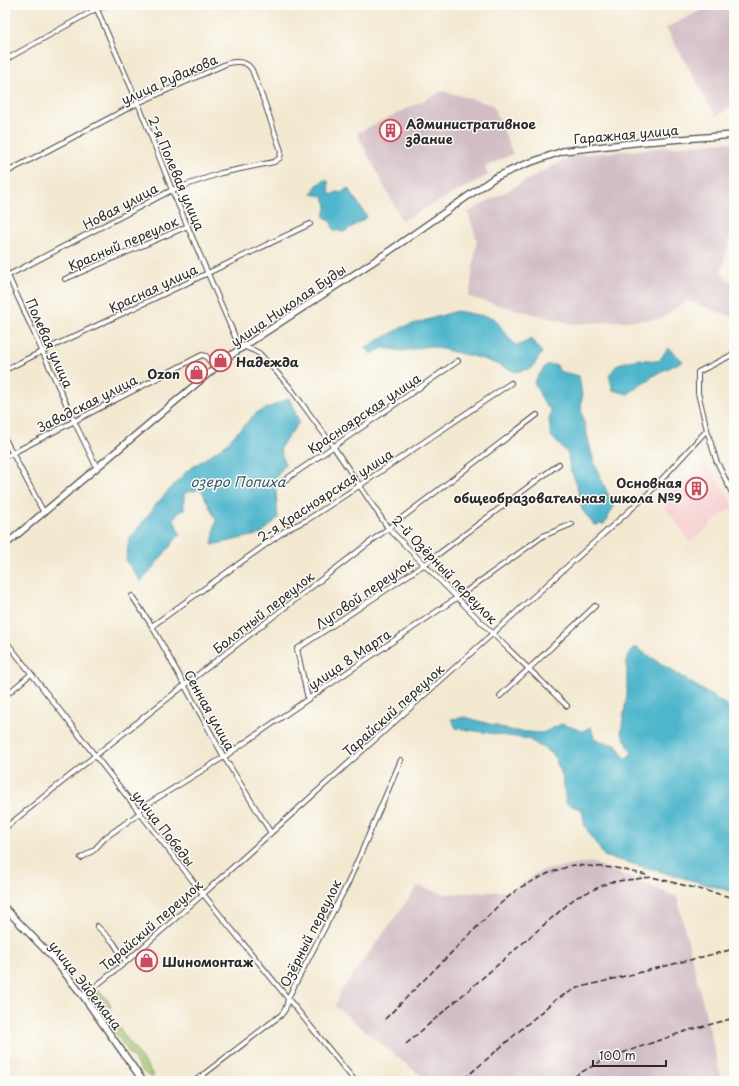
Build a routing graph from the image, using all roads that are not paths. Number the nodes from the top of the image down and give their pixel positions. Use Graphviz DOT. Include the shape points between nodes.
graph roads {
  1 [pos="107,5"];
  2 [pos="95,7"];
  3 [pos="5,60"];
  4 [pos="138,103"];
  5 [pos="734,135"];
  6 [pos="274,162"];
  7 [pos="523,164"];
  8 [pos="5,173"];
  9 [pos="172,190"];
  10 [pos="310,224"];
  11 [pos="188,226"];
  12 [pos="5,269"];
  13 [pos="208,273"];
  14 [pos="6,276"];
  15 [pos="65,279"];
  16 [pos="243,347"];
  17 [pos="43,351"];
  18 [pos="734,354"];
  19 [pos="458,361"];
  20 [pos="215,369"];
  21 [pos="5,370"];
  22 [pos="511,383"];
  23 [pos="537,415"];
  24 [pos="74,421"];
  25 [pos="707,430"];
  26 [pos="5,439"];
  27 [pos="333,446"];
  28 [pos="12,452"];
  29 [pos="5,457"];
  30 [pos="559,464"];
  31 [pos="97,468"];
  32 [pos="282,482"];
  33 [pos="359,486"];
  34 [pos="734,497"];
  35 [pos="44,513"];
  36 [pos="572,524"];
  37 [pos="388,528"];
  38 [pos="5,545"];
  39 [pos="425,564"];
  40 [pos="132,596"];
  41 [pos="458,597"];
  42 [pos="595,606"];
  43 [pos="152,626"];
  44 [pos="493,634"];
  45 [pos="5,640"];
  46 [pos="528,668"];
  47 [pos="31,674"];
  48 [pos="184,686"];
  49 [pos="5,696"];
  50 [pos="500,696"];
  51 [pos="308,699"];
  52 [pos="567,706"];
  53 [pos="95,755"];
  54 [pos="224,757"];
  55 [pos="400,760"];
  56 [pos="139,812"];
  57 [pos="5,828"];
  58 [pos="271,833"];
  59 [pos="80,858"];
  60 [pos="203,894"];
  61 [pos="5,908"];
  62 [pos="96,926"];
  63 [pos="126,962"];
  64 [pos="83,996"];
  65 [pos="288,998"];
  66 [pos="143,1081"];
  67 [pos="195,1081"];
  68 [pos="355,1081"];
  1 -- 2 [label="street"];
  2 -- 3 [label="street"];
  2 -- 4 [label="street, 2-я Полевая улица"];
  4 -- 6 [label="street, улица Рудакова" via="228,63 246,63 252,70 281,151 280,158"];
  4 -- 8 [label="street, улица Рудакова"];
  4 -- 9 [label="street, 2-я Полевая улица"];
  5 -- 7 [label="street, Гаражная улица" via="563,151"];
  6 -- 9 [label="street, Новая улица" via="221,173"];
  7 -- 16 [label="street, улица Николая Буды" via="494,178 385,254"];
  9 -- 11 [label="street, 2-я Полевая улица"];
  9 -- 14 [label="street, Новая улица"];
  10 -- 13 [label="street, Красная улица"];
  11 -- 13 [label="street, 2-я Полевая улица"];
  11 -- 15 [label="street, Красный переулок"];
  12 -- 14 [label="street, Полевая улица"];
  13 -- 16 [label="street, 2-я Полевая улица" via="236,339"];
  13 -- 17 [label="street, Красная улица"];
  14 -- 17 [label="street, Полевая улица"];
  16 -- 20 [label="street, улица Николая Буды"];
  16 -- 27 [label="street, 2-й Озёрный переулок" via="260,354 290,386"];
  17 -- 21 [label="street, Красная улица"];
  17 -- 24 [label="street, Полевая улица"];
  18 -- 25 [label="street" via="698,372 698,393"];
  19 -- 27 [label="street, Красноярская улица"];
  20 -- 24 [label="street, Заводская улица" via="206,356 202,355"];
  20 -- 31 [label="street, улица Николая Буды"];
  22 -- 33 [label="street, 2-я Красноярская улица"];
  23 -- 37 [label="street, Болотный переулок"];
  24 -- 28 [label="street, Заводская улица"];
  24 -- 31 [label="street, Полевая улица"];
  25 -- 34 [label="street" via="716,460"];
  25 -- 44 [label="street, Тарайский переулок" via="649,494"];
  26 -- 28 [label="street"];
  27 -- 32 [label="street, Красноярская улица"];
  27 -- 33 [label="street, 2-й Озёрный переулок"];
  28 -- 29 [label="street, Заводская улица"];
  28 -- 35 [label="street"];
  30 -- 39 [label="street, Луговой переулок"];
  31 -- 35 [label="street, улица Николая Буды"];
  33 -- 37 [label="street, 2-й Озёрный переулок"];
  33 -- 43 [label="street, 2-я Красноярская улица" via="307,520 286,530"];
  35 -- 38 [label="street, улица Николая Буды"];
  36 -- 41 [label="street, улица 8 Марта" via="542,536"];
  37 -- 39 [label="street, 2-й Озёрный переулок"];
  37 -- 48 [label="street, Болотный переулок"];
  39 -- 41 [label="street, 2-й Озёрный переулок"];
  39 -- 51 [label="street, Луговой переулок" via="297,649"];
  40 -- 43 [label="street, Сенная улица"];
  41 -- 44 [label="street, 2-й Озёрный переулок"];
  41 -- 51 [label="street, улица 8 Марта"];
  42 -- 46 [label="street"];
  43 -- 48 [label="street, Сенная улица"];
  44 -- 46 [label="street, 2-й Озёрный переулок"];
  44 -- 58 [label="street, Тарайский переулок"];
  45 -- 47 [label="street, улица Победы"];
  46 -- 50 [label="street"];
  46 -- 52 [label="street, 2-й Озёрный переулок"];
  47 -- 49 [label="street"];
  47 -- 53 [label="street, улица Победы"];
  48 -- 53 [label="street, Болотный переулок"];
  48 -- 54 [label="street, Сенная улица"];
  51 -- 54 [label="street, улица 8 Марта"];
  53 -- 56 [label="street, улица Победы"];
  53 -- 57 [label="street, Болотный переулок"];
  54 -- 56 [label="street, улица 8 Марта"];
  54 -- 58 [label="street, Сенная улица"];
  55 -- 65 [label="street, Озёрный переулок" via="348,883"];
  56 -- 59 [label="street, улица 8 Марта" via="106,837 94,850"];
  56 -- 60 [label="street, улица Победы"];
  58 -- 60 [label="street, Тарайский переулок"];
  60 -- 63 [label="street, Тарайский переулок"];
  60 -- 65 [label="street, улица Победы"];
  61 -- 64 [label="street, улица Эйдемана" via="52,956"];
  62 -- 63 [label="street" via="113,942"];
  63 -- 64 [label="street, Тарайский переулок"];
  64 -- 66 [label="street, улица Эйдемана"];
  65 -- 67 [label="street, Озёрный переулок" via="281,1015"];
  65 -- 68 [label="street, улица Победы"];
}
